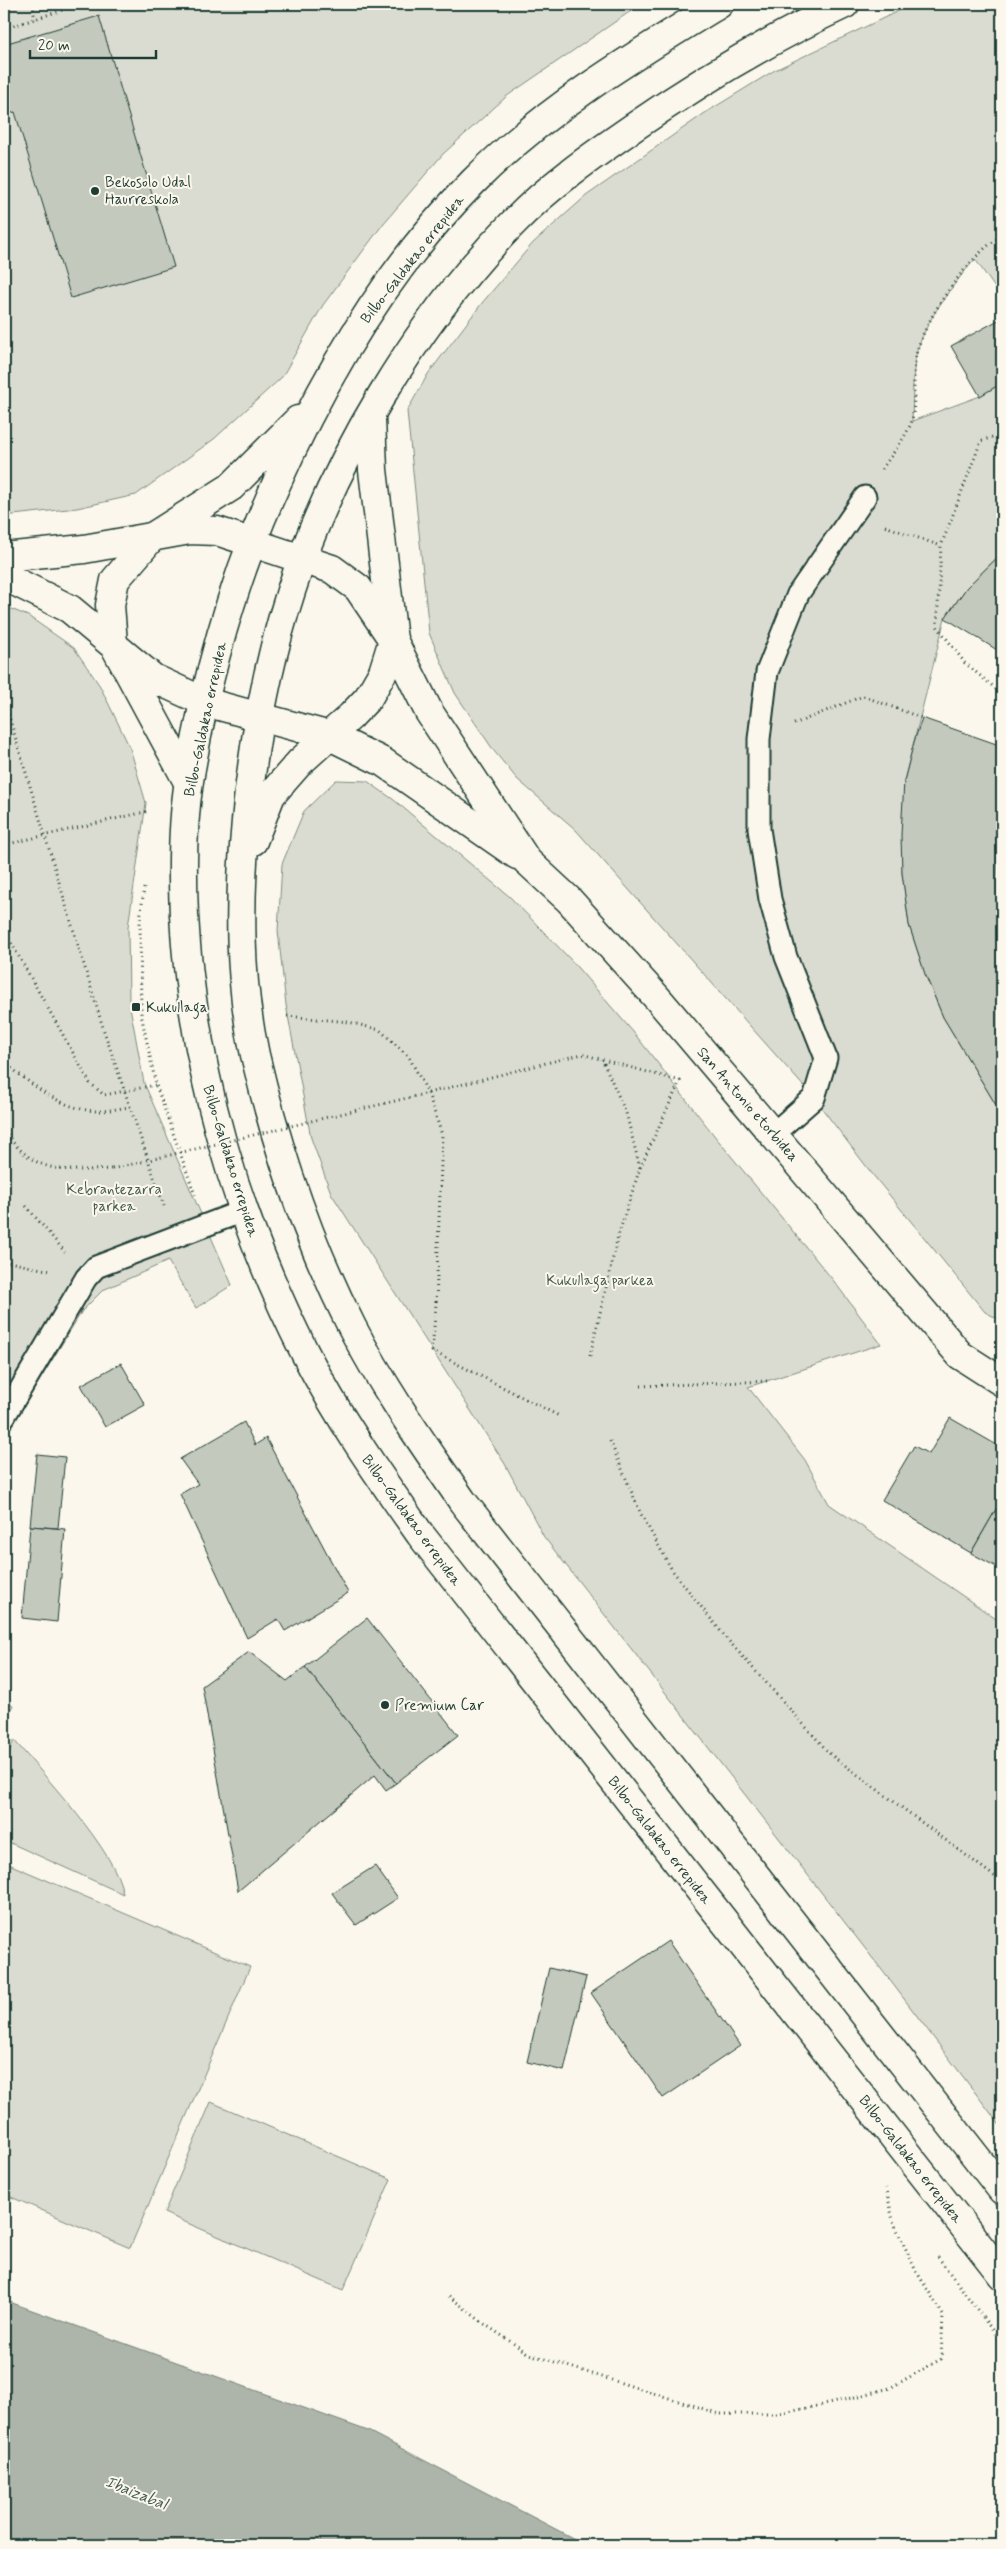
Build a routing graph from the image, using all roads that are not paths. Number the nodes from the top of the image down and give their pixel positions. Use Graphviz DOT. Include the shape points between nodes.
graph roads {
  1 [pos="719,4"];
  2 [pos="845,4"];
  3 [pos="315,403"];
  4 [pos="370,418"];
  5 [pos="865,497"];
  6 [pos="152,537"];
  7 [pos="251,541"];
  8 [pos="4,557"];
  9 [pos="302,559"];
  10 [pos="4,576"];
  11 [pos="393,640"];
  12 [pos="113,643"];
  13 [pos="205,702"];
  14 [pos="259,717"];
  15 [pos="330,736"];
  16 [pos="188,782"];
  17 [pos="527,861"];
  18 [pos="242,868"];
  19 [pos="773,1134"];
  20 [pos="243,1211"];
  21 [pos="960,1355"];
  22 [pos="1002,1373"];
  23 [pos="1002,1382"];
  24 [pos="4,1417"];
  25 [pos="1002,2190"];
  26 [pos="1002,2275"];
  1 -- 3 [label="main road, Bilbo-Galdakao errepidea" via="533,128 473,182 415,249 358,328"];
  2 -- 4 [label="main road" via="753,50 689,89 568,173 513,223 460,285 404,358"];
  3 -- 6 [label="main road" via="231,487"];
  3 -- 7 [label="main road, Bilbo-Galdakao errepidea"];
  4 -- 9 [label="main road" via="342,465"];
  4 -- 11 [label="main road"];
  5 -- 19 [label="lane" via="798,594 767,672 759,739 759,829 770,899 786,957 826,1058 814,1098"];
  6 -- 7 [label="main road" via="190,530 217,531"];
  6 -- 8 [label="main road"];
  6 -- 12 [label="main road" via="115,580 110,605"];
  7 -- 9 [label="main road"];
  7 -- 13 [label="main road, Bilbo-Galdakao errepidea"];
  9 -- 11 [label="main road" via="332,569 358,588"];
  9 -- 14 [label="main road" via="289,596"];
  10 -- 12 [label="main road" via="70,609"];
  11 -- 15 [label="main road" via="383,672 368,698"];
  11 -- 17 [label="main road" via="429,712"];
  12 -- 13 [label="main road" via="153,678"];
  12 -- 16 [label="main road"];
  13 -- 14 [label="main road"];
  13 -- 16 [label="main road, Bilbo-Galdakao errepidea"];
  14 -- 15 [label="main road"];
  14 -- 18 [label="main road"];
  15 -- 17 [label="main road" via="383,762"];
  15 -- 18 [label="main road" via="300,762 271,795"];
  16 -- 20 [label="main road, Bilbo-Galdakao errepidea" via="182,870 186,951 205,1073"];
  17 -- 19 [label="main road, San Antonio etorbidea" via="568,900 659,1000"];
  18 -- 25 [label="main road" via="240,947 254,1050 297,1200 325,1271 354,1331 403,1416 463,1502"];
  19 -- 21 [label="main road, San Antonio etorbidea"];
  20 -- 24 [label="lane" via="96,1267 86,1278"];
  20 -- 26 [label="main road, Bilbo-Galdakao errepidea" via="276,1292 307,1356 358,1445 420,1534"];
  21 -- 22 [label="main road, San Antonio etorbidea"];
  21 -- 23 [label="main road, San Antonio etorbidea"];
}
